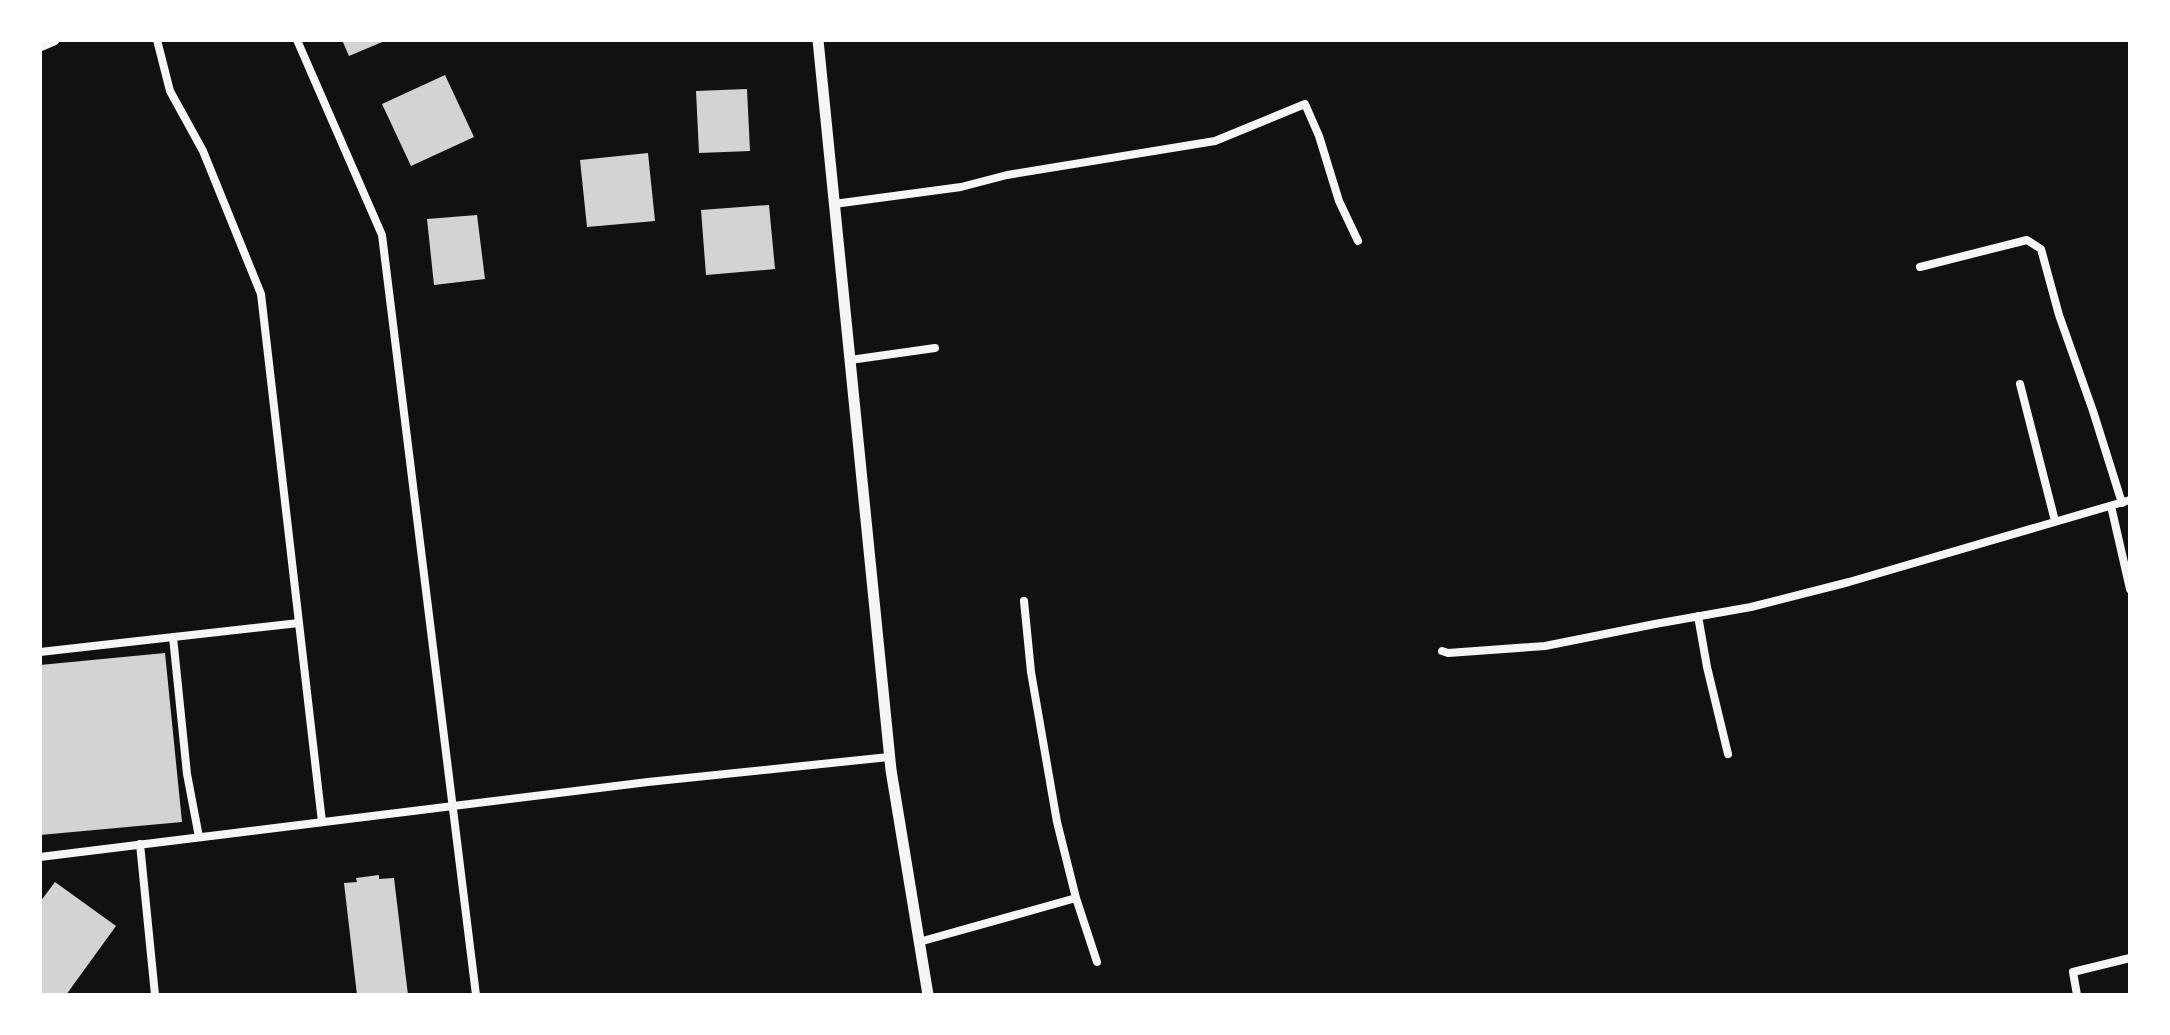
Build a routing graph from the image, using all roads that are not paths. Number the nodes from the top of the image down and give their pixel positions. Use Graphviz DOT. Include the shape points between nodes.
graph roads {
  1 [pos="54,40"];
  2 [pos="157,40"];
  3 [pos="297,40"];
  4 [pos="818,40"];
  5 [pos="40,46"];
  6 [pos="834,204"];
  7 [pos="1358,241"];
  8 [pos="1920,267"];
  9 [pos="935,348"];
  10 [pos="850,360"];
  11 [pos="2020,384"];
  12 [pos="2126,502"];
  13 [pos="2111,506"];
  14 [pos="2055,521"];
  15 [pos="2130,589"];
  16 [pos="1024,601"];
  17 [pos="1698,616"];
  18 [pos="299,623"];
  19 [pos="173,637"];
  20 [pos="1442,651"];
  21 [pos="40,652"];
  22 [pos="1728,754"];
  23 [pos="889,757"];
  24 [pos="452,805"];
  25 [pos="322,822"];
  26 [pos="199,837"];
  27 [pos="140,844"];
  28 [pos="40,857"];
  29 [pos="1076,898"];
  30 [pos="919,942"];
  31 [pos="2130,958"];
  32 [pos="1097,962"];
  33 [pos="155,995"];
  34 [pos="476,995"];
  35 [pos="928,995"];
  36 [pos="2077,995"];
  1 -- 5 [label="street"];
  2 -- 18 [label="street" via="170,91 203,151 261,294"];
  3 -- 24 [label="street" via="382,235"];
  4 -- 6 [label="street"];
  6 -- 7 [label="street" via="1215,141 1305,104"];
  6 -- 10 [label="street"];
  8 -- 12 [label="street" via="2027,240 2041,249"];
  9 -- 10 [label="street"];
  10 -- 23 [label="street"];
  11 -- 14 [label="street"];
  12 -- 13 [label="street"];
  13 -- 14 [label="street"];
  13 -- 15 [label="street"];
  14 -- 17 [label="street" via="1849,582"];
  16 -- 29 [label="street" via="1057,822"];
  17 -- 20 [label="street" via="1545,646"];
  17 -- 22 [label="street"];
  18 -- 19 [label="street"];
  18 -- 25 [label="street"];
  19 -- 21 [label="street"];
  19 -- 26 [label="street"];
  23 -- 24 [label="street"];
  23 -- 30 [label="street"];
  24 -- 25 [label="street"];
  24 -- 34 [label="street"];
  25 -- 26 [label="street"];
  26 -- 27 [label="street"];
  27 -- 28 [label="street"];
  27 -- 33 [label="street"];
  29 -- 30 [label="street"];
  29 -- 32 [label="street"];
  30 -- 35 [label="street"];
  31 -- 36 [label="street" via="2073,972"];
}
